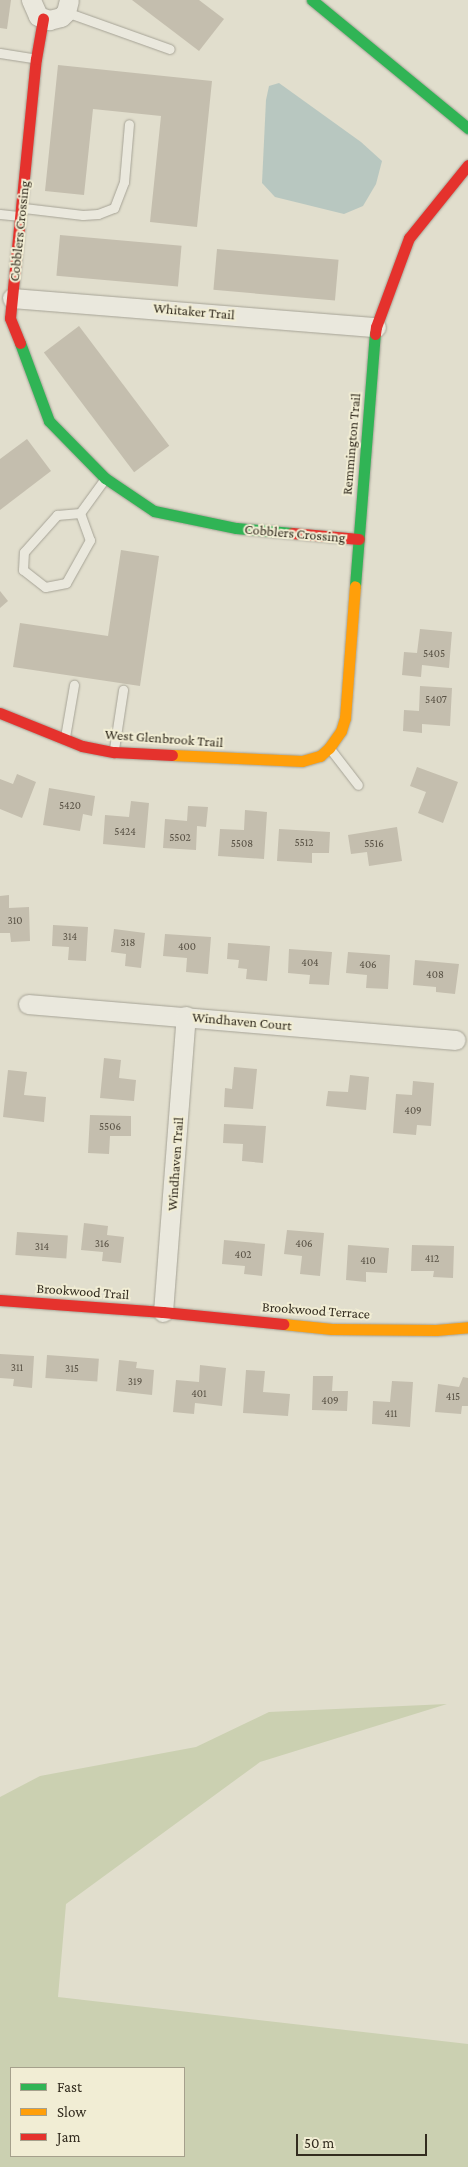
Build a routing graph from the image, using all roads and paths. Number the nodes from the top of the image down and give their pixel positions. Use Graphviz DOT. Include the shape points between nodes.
graph roads {
  1 [pos="31,0"];
  2 [pos="312,0"];
  3 [pos="67,6"];
  4 [pos="43,19"];
  5 [pos="170,49"];
  6 [pos="0,53"];
  7 [pos="36,59"];
  8 [pos="129,124"];
  9 [pos="468,128"];
  10 [pos="468,165"];
  11 [pos="21,212"];
  12 [pos="0,214"];
  13 [pos="12,298"];
  14 [pos="376,327"];
  15 [pos="105,478"];
  16 [pos="80,513"];
  17 [pos="359,539"];
  18 [pos="74,685"];
  19 [pos="123,690"];
  20 [pos="0,713"];
  21 [pos="65,739"];
  22 [pos="329,748"];
  23 [pos="114,752"];
  24 [pos="358,785"];
  25 [pos="28,1004"];
  26 [pos="186,1016"];
  27 [pos="455,1040"];
  28 [pos="0,1300"];
  29 [pos="163,1312"];
  30 [pos="468,1327"];
  1 -- 4 [label="street" via="34,11"];
  2 -- 9 [label="street"];
  3 -- 4 [label="street" via="55,20"];
  3 -- 5 [label="lane"];
  4 -- 7 [label="street, Cobblers Crossing"];
  6 -- 7 [label="lane"];
  7 -- 11 [label="street, Cobblers Crossing"];
  8 -- 11 [label="lane" via="124,182 114,208 82,215"];
  10 -- 14 [label="street, Remmington Trail" via="409,238"];
  11 -- 12 [label="lane"];
  11 -- 13 [label="street, Cobblers Crossing"];
  13 -- 14 [label="street, Whitaker Trail"];
  13 -- 15 [label="street, Cobblers Crossing" via="10,318 49,421"];
  14 -- 17 [label="street, Remmington Trail"];
  15 -- 16 [label="lane"];
  15 -- 17 [label="street, Cobblers Crossing" via="154,511 236,528"];
  16 -- 16 [label="lane" via="57,515 24,552 23,570 45,587 66,583 90,540"];
  17 -- 22 [label="street, Remmington Trail" via="346,718"];
  18 -- 21 [label="lane"];
  19 -- 23 [label="lane"];
  20 -- 21 [label="street, West Glenbrook Trail"];
  21 -- 23 [label="street, West Glenbrook Trail"];
  22 -- 23 [label="street, West Glenbrook Trail" via="320,756 302,761"];
  22 -- 24 [label="lane"];
  25 -- 26 [label="street, Windhaven Court"];
  26 -- 27 [label="street, Windhaven Court"];
  26 -- 29 [label="street, Windhaven Trail"];
  28 -- 29 [label="street, Brookwood Trail"];
  29 -- 30 [label="street, Brookwood Terrace" via="332,1329 436,1330"];
}
